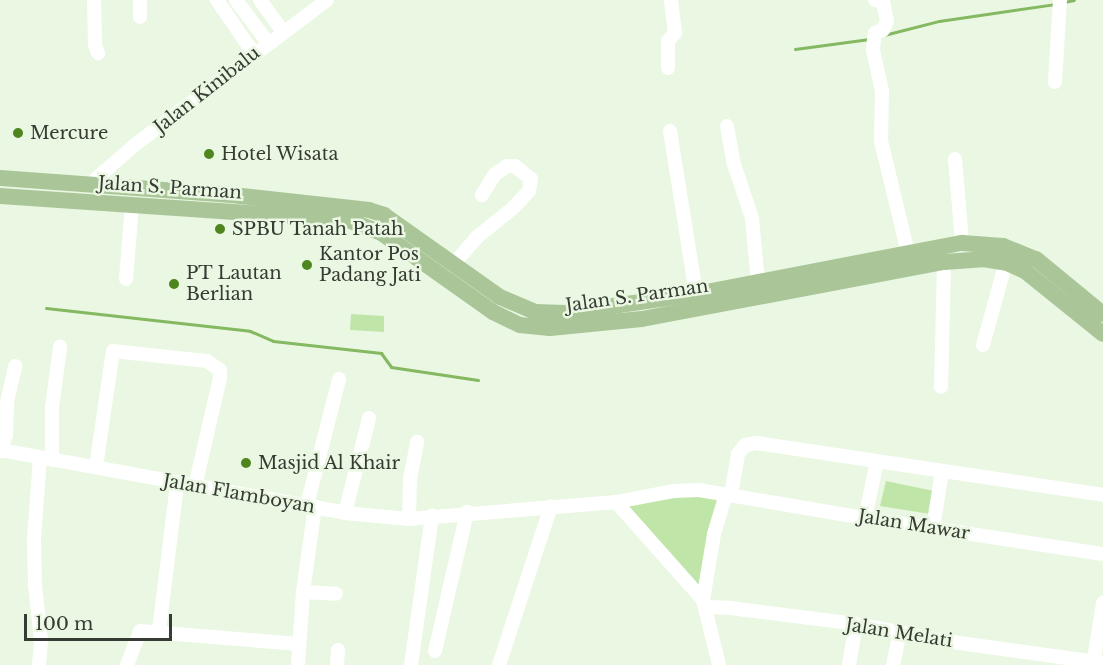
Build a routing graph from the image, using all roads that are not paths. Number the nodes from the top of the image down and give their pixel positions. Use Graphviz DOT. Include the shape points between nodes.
graph roads {
  1 [pos="94,0"];
  2 [pos="140,0"];
  3 [pos="217,0"];
  4 [pos="236,0"];
  5 [pos="260,0"];
  6 [pos="671,0"];
  7 [pos="875,0"];
  8 [pos="1060,0"];
  9 [pos="319,2"];
  10 [pos="140,17"];
  11 [pos="283,32"];
  12 [pos="268,42"];
  13 [pos="98,53"];
  14 [pos="254,54"];
  15 [pos="668,68"];
  16 [pos="1055,82"];
  17 [pos="727,126"];
  18 [pos="670,131"];
  19 [pos="955,159"];
  20 [pos="0,178"];
  21 [pos="91,183"];
  22 [pos="482,195"];
  23 [pos="0,196"];
  24 [pos="132,204"];
  25 [pos="962,243"];
  26 [pos="908,253"];
  27 [pos="944,262"];
  28 [pos="1006,262"];
  29 [pos="452,266"];
  30 [pos="126,279"];
  31 [pos="769,286"];
  32 [pos="696,294"];
  33 [pos="1103,314"];
  34 [pos="1103,334"];
  35 [pos="984,345"];
  36 [pos="60,347"];
  37 [pos="15,366"];
  38 [pos="339,379"];
  39 [pos="941,387"];
  40 [pos="369,418"];
  41 [pos="417,442"];
  42 [pos="1,450"];
  43 [pos="46,459"];
  44 [pos="877,461"];
  45 [pos="96,467"];
  46 [pos="942,472"];
  47 [pos="177,484"];
  48 [pos="195,486"];
  49 [pos="728,494"];
  50 [pos="1103,495"];
  51 [pos="616,502"];
  52 [pos="311,506"];
  53 [pos="551,506"];
  54 [pos="473,512"];
  55 [pos="345,513"];
  56 [pos="432,515"];
  57 [pos="865,518"];
  58 [pos="409,519"];
  59 [pos="933,528"];
  60 [pos="1103,554"];
  61 [pos="303,592"];
  62 [pos="336,594"];
  63 [pos="1103,603"];
  64 [pos="704,604"];
  65 [pos="856,624"];
  66 [pos="159,632"];
  67 [pos="900,632"];
  68 [pos="298,644"];
  69 [pos="338,650"];
  70 [pos="435,651"];
  71 [pos="1096,663"];
  72 [pos="716,664"];
  73 [pos="39,665"];
  74 [pos="127,665"];
  75 [pos="298,665"];
  76 [pos="337,665"];
  77 [pos="411,665"];
  78 [pos="499,665"];
  79 [pos="849,665"];
  80 [pos="893,665"];
  1 -- 13 [label="street"];
  2 -- 10 [label="street"];
  3 -- 14 [label="street"];
  4 -- 12 [label="street"];
  5 -- 11 [label="street"];
  6 -- 15 [label="street" via="675,33 668,41"];
  7 -- 26 [label="street" via="883,2 887,21 874,36 873,50 882,91 881,141"];
  8 -- 16 [label="street"];
  9 -- 11 [label="street, Jalan Kinibalu"];
  11 -- 12 [label="street, Jalan Kinibalu"];
  12 -- 14 [label="street, Jalan Kinibalu"];
  14 -- 21 [label="street, Jalan Kinibalu"];
  17 -- 31 [label="street" via="733,161"];
  18 -- 32 [label="street"];
  19 -- 25 [label="street"];
  20 -- 21 [label="main road, Jalan S. Parman"];
  21 -- 29 [label="main road, Jalan S. Parman" via="369,210 384,215"];
  22 -- 29 [label="street" via="495,174 507,166 515,166 531,179 529,191 473,241"];
  23 -- 24 [label="main road, Jalan S. Parman"];
  24 -- 30 [label="street"];
  24 -- 31 [label="main road, Jalan S. Parman" via="358,223 380,232 493,312 520,325 550,328 642,319"];
  25 -- 26 [label="main road"];
  25 -- 33 [label="main road" via="1004,246 1036,259"];
  26 -- 31 [label="main road"];
  27 -- 28 [label="main road, Jalan S. Parman"];
  27 -- 31 [label="main road, Jalan S. Parman"];
  27 -- 39 [label="street"];
  28 -- 34 [label="main road, Jalan S. Parman" via="1025,271"];
  28 -- 35 [label="street"];
  29 -- 32 [label="main road, Jalan S. Parman" via="500,297 535,312 565,313"];
  31 -- 32 [label="main road, Jalan S. Parman"];
  36 -- 43 [label="street"];
  37 -- 42 [label="street"];
  38 -- 52 [label="street"];
  40 -- 55 [label="street"];
  41 -- 58 [label="street" via="410,479"];
  42 -- 43 [label="street, Jalan Flamboyan"];
  43 -- 45 [label="street, Jalan Flamboyan"];
  43 -- 73 [label="street" via="34,539"];
  44 -- 46 [label="street"];
  44 -- 49 [label="street" via="750,443 738,454"];
  44 -- 57 [label="street"];
  45 -- 47 [label="street, Jalan Flamboyan"];
  45 -- 48 [label="street" via="113,351 207,361 220,370 220,378"];
  46 -- 50 [label="street"];
  46 -- 59 [label="street"];
  47 -- 48 [label="street, Jalan Flamboyan"];
  47 -- 66 [label="street"];
  48 -- 52 [label="street, Jalan Flamboyan"];
  49 -- 51 [label="street, Jalan Mawar" via="673,491"];
  49 -- 57 [label="street, Jalan Mawar"];
  49 -- 64 [label="street" via="714,534"];
  51 -- 53 [label="street, Jalan Flamboyan"];
  51 -- 64 [label="street"];
  52 -- 55 [label="street, Jalan Flamboyan"];
  52 -- 61 [label="street"];
  53 -- 54 [label="street, Jalan Flamboyan"];
  53 -- 78 [label="street"];
  54 -- 56 [label="street, Jalan Flamboyan"];
  54 -- 70 [label="street"];
  55 -- 58 [label="street, Jalan Flamboyan"];
  56 -- 58 [label="street, Jalan Flamboyan"];
  56 -- 77 [label="street"];
  57 -- 59 [label="street, Jalan Mawar"];
  59 -- 60 [label="street, Jalan Mawar"];
  61 -- 62 [label="street"];
  61 -- 68 [label="street"];
  63 -- 71 [label="street"];
  64 -- 65 [label="street, Jalan Melati"];
  64 -- 72 [label="street"];
  65 -- 67 [label="street, Jalan Melati"];
  65 -- 79 [label="street"];
  66 -- 68 [label="street"];
  66 -- 74 [label="street" via="138,632"];
  67 -- 71 [label="street, Jalan Melati"];
  67 -- 80 [label="street"];
  68 -- 75 [label="street"];
  69 -- 76 [label="street"];
}
